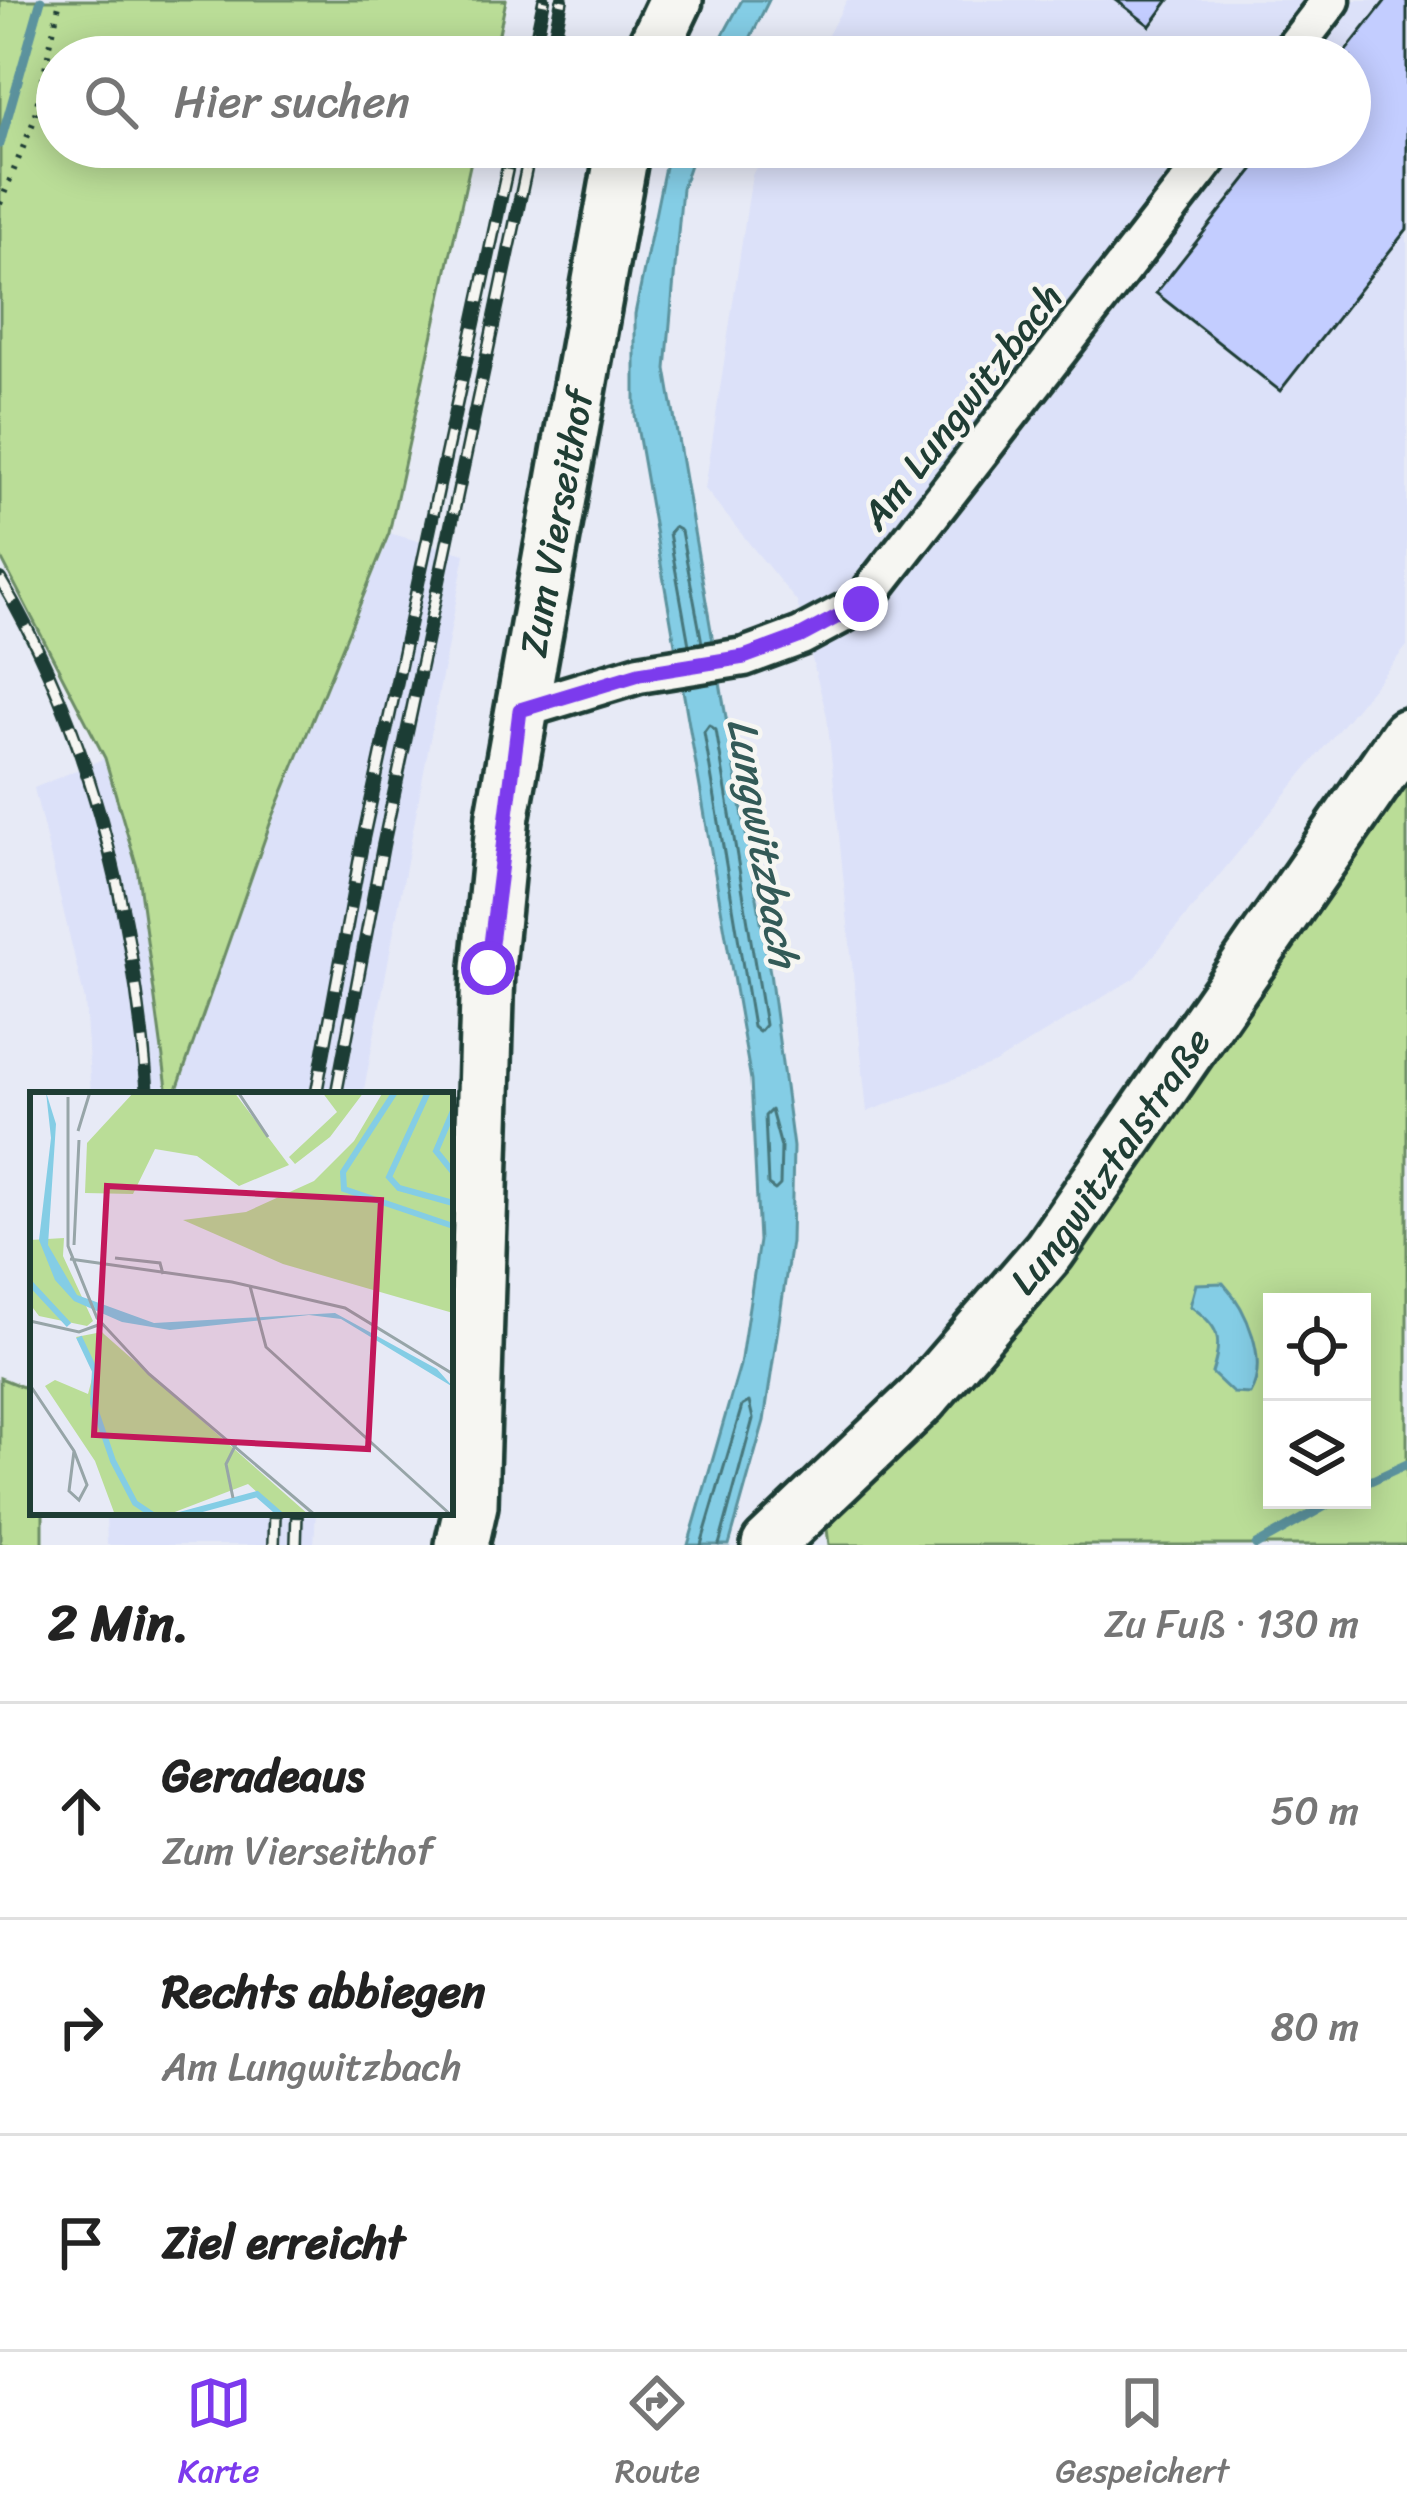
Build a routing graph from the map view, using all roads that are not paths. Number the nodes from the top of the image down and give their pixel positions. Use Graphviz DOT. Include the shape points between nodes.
graph roads {
  1 [pos="676,0"];
  2 [pos="1331,0"];
  3 [pos="659,36"];
  4 [pos="1303,36"];
  5 [pos="619,168"];
  6 [pos="1201,168"];
  7 [pos="520,710"];
  8 [pos="1407,735"];
  9 [pos="779,1542"];
  10 [pos="462,1545"];
  1 -- 3 [label="street"];
  2 -- 4 [label="street"];
  5 -- 7 [label="street, Zum Vierseithof"];
  6 -- 7 [label="street, Am Lungwitzbach" via="861,604 744,657 639,674"];
  7 -- 10 [label="street, Zum Vierseithof" via="488,968 471,1505"];
  8 -- 9 [label="street, Lungwitztalstraße" via="1049,1251 922,1398"];
}
